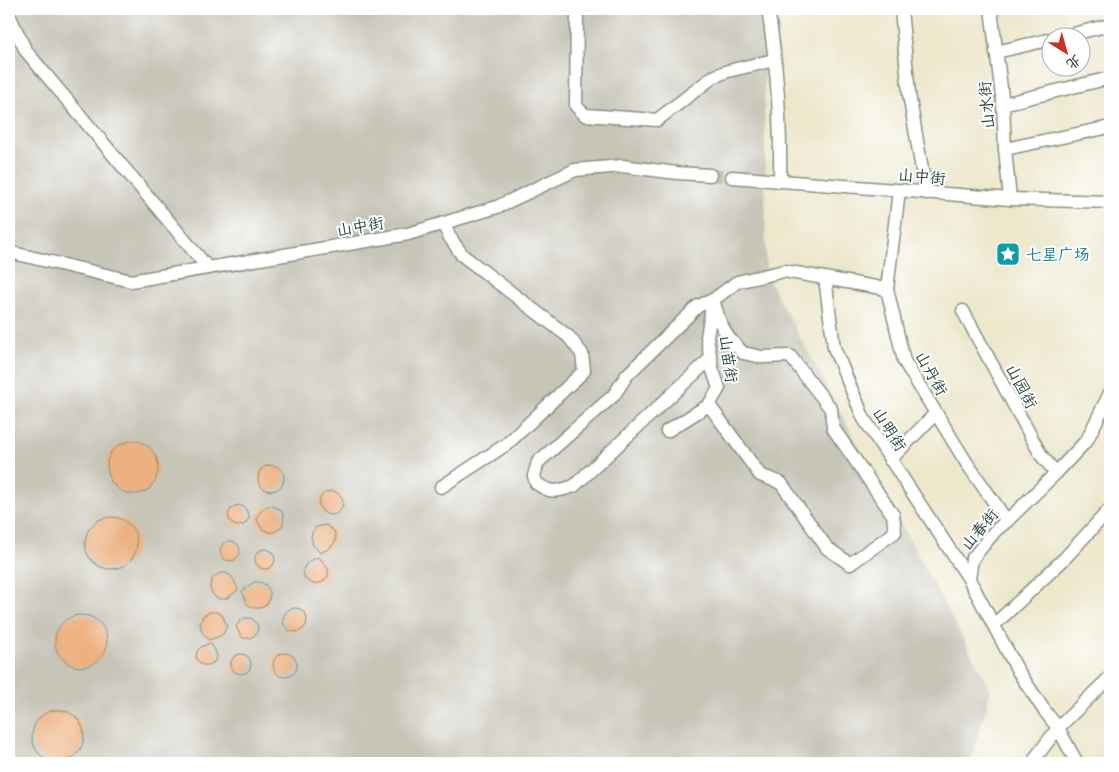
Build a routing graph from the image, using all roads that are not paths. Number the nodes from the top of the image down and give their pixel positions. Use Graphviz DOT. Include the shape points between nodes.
graph roads {
  1 [pos="577,9"];
  2 [pos="768,9"];
  3 [pos="901,9"];
  4 [pos="991,9"];
  5 [pos="9,15"];
  6 [pos="1110,24"];
  7 [pos="1092,29"];
  8 [pos="1042,41"];
  9 [pos="996,52"];
  10 [pos="774,60"];
  11 [pos="1110,78"];
  12 [pos="1003,104"];
  13 [pos="1110,127"];
  14 [pos="1005,149"];
  15 [pos="710,176"];
  16 [pos="732,177"];
  17 [pos="780,181"];
  18 [pos="899,191"];
  19 [pos="926,193"];
  20 [pos="1010,200"];
  21 [pos="1110,202"];
  22 [pos="444,223"];
  23 [pos="9,252"];
  24 [pos="208,268"];
  25 [pos="825,278"];
  26 [pos="887,289"];
  27 [pos="713,300"];
  28 [pos="963,311"];
  29 [pos="710,358"];
  30 [pos="1110,393"];
  31 [pos="709,405"];
  32 [pos="936,413"];
  33 [pos="667,431"];
  34 [pos="890,460"];
  35 [pos="1056,473"];
  36 [pos="442,487"];
  37 [pos="1110,510"];
  38 [pos="1007,520"];
  39 [pos="969,580"];
  40 [pos="994,625"];
  41 [pos="1110,677"];
  42 [pos="1058,728"];
  43 [pos="1034,763"];
  44 [pos="1077,763"];
  1 -- 10 [label="street" via="576,106 585,115 657,120 713,77"];
  2 -- 10 [label="street"];
  3 -- 19 [label="street" via="909,94"];
  4 -- 9 [label="street, 山水街"];
  5 -- 24 [label="street" via="26,51"];
  6 -- 7 [label="street"];
  8 -- 9 [label="street"];
  9 -- 12 [label="street, 山水街"];
  10 -- 17 [label="street" via="781,144"];
  11 -- 12 [label="street"];
  12 -- 14 [label="street, 山水街"];
  13 -- 14 [label="street"];
  14 -- 20 [label="street, 山水街"];
  15 -- 22 [label="street, 山中街" via="622,166 575,170 497,207"];
  16 -- 17 [label="street, 山中街"];
  17 -- 18 [label="street, 山中街"];
  18 -- 19 [label="street, 山中街"];
  18 -- 26 [label="street, 山丹街"];
  19 -- 20 [label="street, 山中街"];
  20 -- 21 [label="street, 山中街"];
  22 -- 24 [label="street, 山中街" via="408,234"];
  22 -- 36 [label="street" via="462,255 569,337 582,354 584,372 507,444"];
  23 -- 24 [label="street, 山中街" via="131,281"];
  25 -- 26 [label="street"];
  25 -- 27 [label="street" via="784,271 737,282"];
  25 -- 34 [label="street, 山明街" via="834,348 864,419"];
  26 -- 32 [label="street, 山丹街" via="904,361"];
  27 -- 29 [label="street, 山苗街" via="707,337"];
  27 -- 29 [label="street" via="698,306 627,376 614,395 538,462 534,476 536,483 545,490 557,492 574,486"];
  27 -- 31 [label="street" via="728,337 743,353 762,357 790,356 831,409 833,428 893,515 894,532 850,564 827,548 782,483 760,475"];
  28 -- 35 [label="street, 山园街" via="1041,456"];
  29 -- 31 [label="street, 山苗街" via="720,388"];
  30 -- 35 [label="street, 山春街" via="1087,440"];
  31 -- 33 [label="street"];
  32 -- 34 [label="street"];
  32 -- 38 [label="street, 山丹街"];
  34 -- 39 [label="street, 山明街"];
  35 -- 38 [label="street, 山春街"];
  37 -- 40 [label="street"];
  38 -- 39 [label="street, 山春街" via="972,559"];
  39 -- 40 [label="street"];
  40 -- 42 [label="street" via="1018,671"];
  41 -- 42 [label="street"];
  42 -- 43 [label="street"];
  42 -- 44 [label="street"];
}
